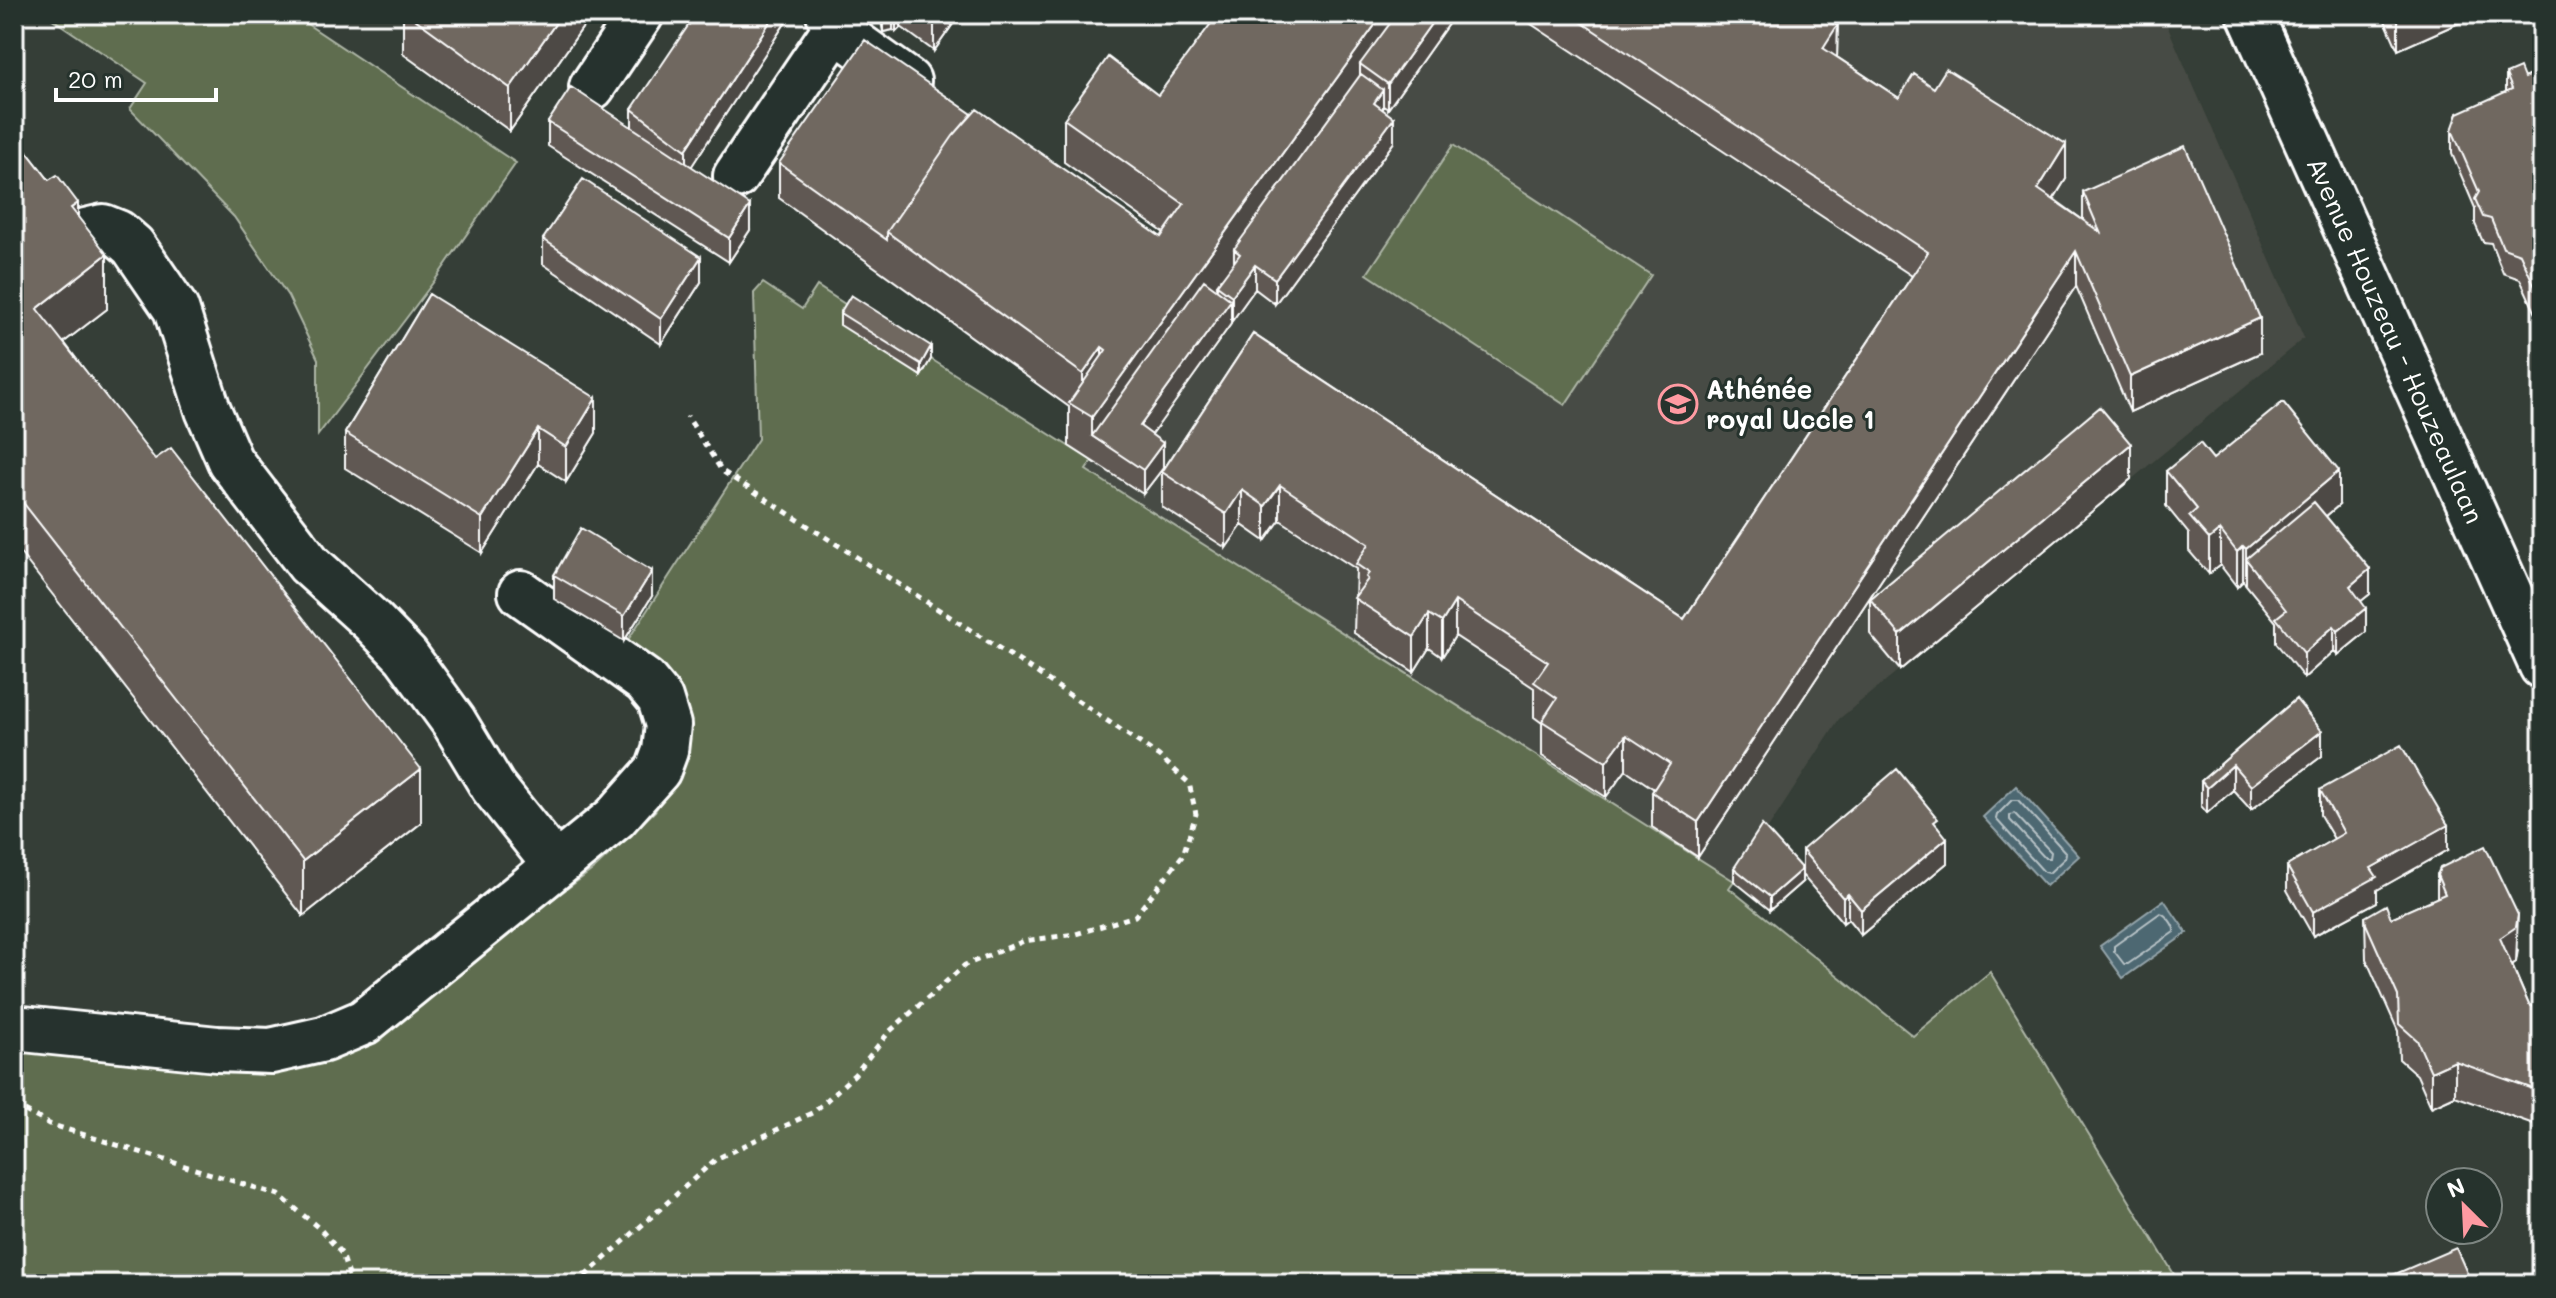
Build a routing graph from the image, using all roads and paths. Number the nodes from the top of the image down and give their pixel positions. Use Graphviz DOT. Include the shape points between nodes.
graph roads {
  1 [pos="641,14"];
  2 [pos="2250,14"];
  3 [pos="832,22"];
  4 [pos="592,87"];
  5 [pos="938,101"];
  6 [pos="736,176"];
  7 [pos="75,240"];
  8 [pos="687,416"];
  9 [pos="521,593"];
  10 [pos="2542,666"];
  11 [pos="556,866"];
  12 [pos="14,1028"];
  13 [pos="14,1105"];
  14 [pos="352,1284"];
  15 [pos="576,1284"];
  1 -- 4 [label="street"];
  2 -- 10 [label="street, Avenue Houzeau - Houzeaulaan"];
  3 -- 5 [label="street"];
  3 -- 6 [label="street"];
  7 -- 11 [label="street" via="103,227 133,246 176,309 230,461 309,564 406,656 493,787"];
  8 -- 15 [label="path" via="722,471 1159,756 1189,783 1196,814 1183,855 1135,916 1076,934 1024,941 965,965 889,1032 814,1112 716,1159"];
  9 -- 11 [label="street" via="645,681 660,699 668,725 658,770 615,818"];
  11 -- 12 [label="street" via="364,1022 324,1039 271,1051"];
  13 -- 14 [label="path" via="49,1124 279,1195 342,1254"];
}
